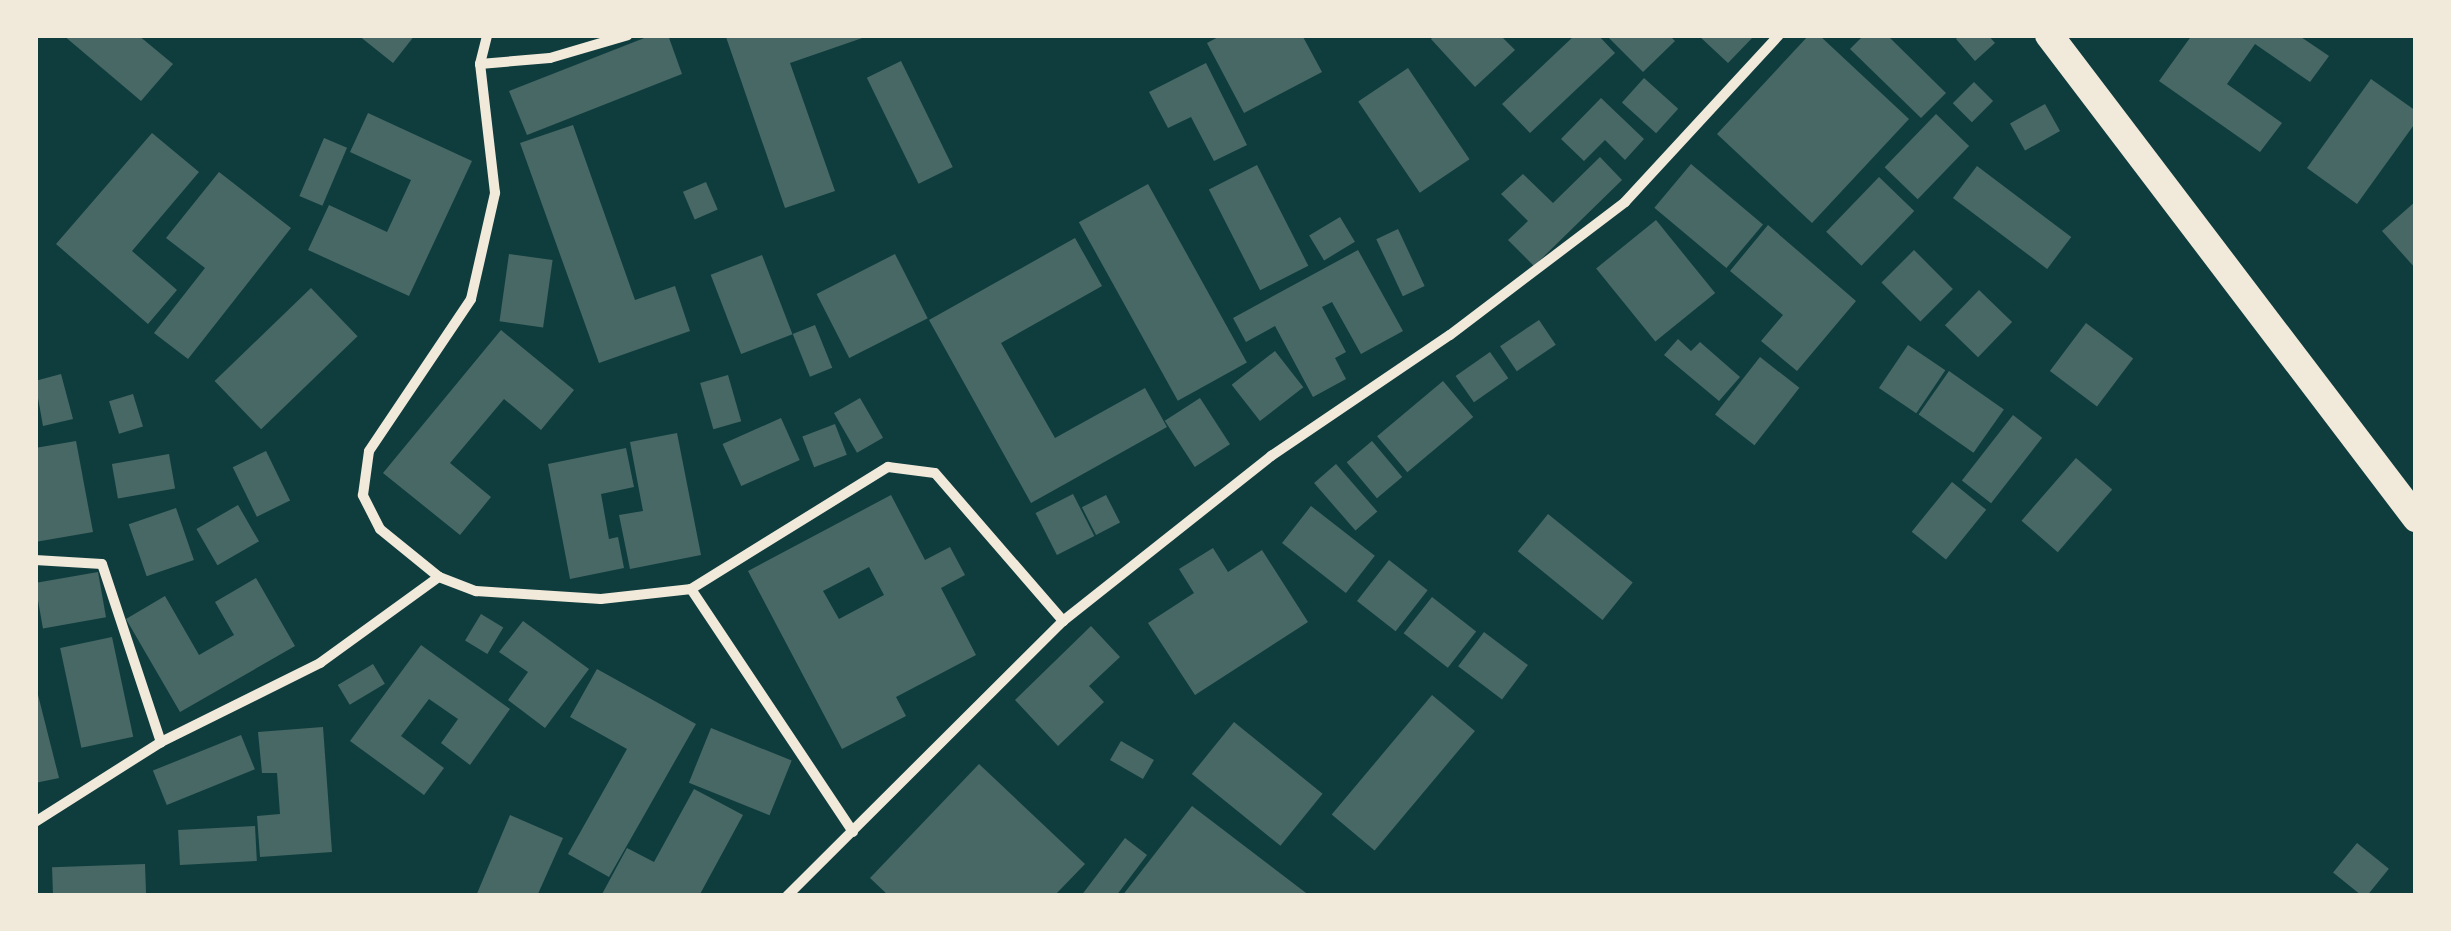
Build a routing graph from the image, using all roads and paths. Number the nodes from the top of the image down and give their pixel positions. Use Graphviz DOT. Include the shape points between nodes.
graph roads {
  1 [pos="488,35"];
  2 [pos="628,35"];
  3 [pos="1780,35"];
  4 [pos="2048,35"];
  5 [pos="480,64"];
  6 [pos="2416,518"];
  7 [pos="35,560"];
  8 [pos="439,577"];
  9 [pos="692,588"];
  10 [pos="1063,620"];
  11 [pos="161,742"];
  12 [pos="35,822"];
  13 [pos="852,832"];
  14 [pos="788,896"];
  1 -- 5 [label="street"];
  2 -- 5 [label="street" via="550,58"];
  3 -- 10 [label="street" via="1624,202 1450,335 1270,456"];
  4 -- 6 [label="highway"];
  5 -- 8 [label="street" via="495,193 471,299 369,451 363,495 380,529"];
  7 -- 11 [label="street" via="102,564"];
  8 -- 9 [label="street" via="476,591 601,600"];
  8 -- 11 [label="street" via="320,663"];
  9 -- 10 [label="street" via="888,467 935,473"];
  9 -- 13 [label="street"];
  10 -- 13 [label="street"];
  11 -- 12 [label="street"];
  13 -- 14 [label="street"];
}
